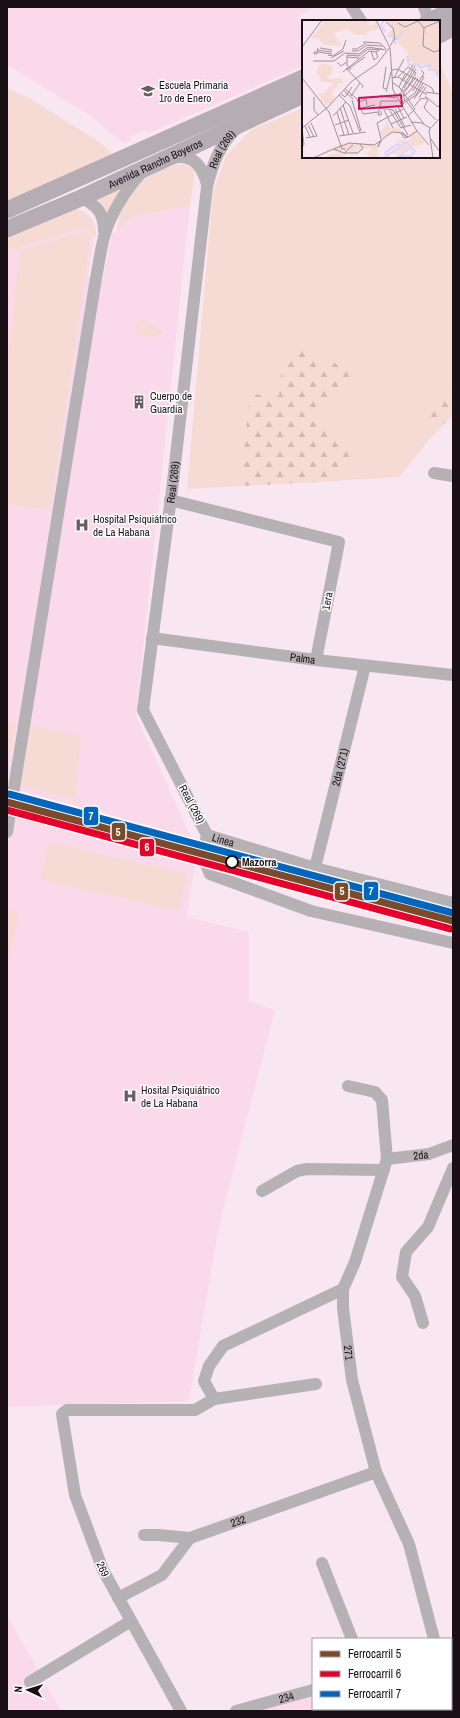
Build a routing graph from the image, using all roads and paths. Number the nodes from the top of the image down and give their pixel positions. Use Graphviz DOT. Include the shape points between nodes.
graph roads {
  1 [pos="352,7"];
  2 [pos="424,7"];
  3 [pos="453,11"];
  4 [pos="360,20"];
  5 [pos="429,20"];
  6 [pos="431,20"];
  7 [pos="453,28"];
  8 [pos="440,34"];
  9 [pos="302,78"];
  10 [pos="302,95"];
  11 [pos="247,120"];
  12 [pos="164,160"];
  13 [pos="145,169"];
  14 [pos="207,187"];
  15 [pos="81,198"];
  16 [pos="7,210"];
  17 [pos="7,229"];
  18 [pos="104,237"];
  19 [pos="434,473"];
  20 [pos="453,476"];
  21 [pos="170,500"];
  22 [pos="152,638"];
  23 [pos="316,660"];
  24 [pos="365,666"];
  25 [pos="453,676"];
  26 [pos="7,832"];
  27 [pos="207,834"];
  28 [pos="315,868"];
  29 [pos="453,903"];
  30 [pos="453,942"];
  31 [pos="348,1086"];
  32 [pos="453,1145"];
  33 [pos="386,1165"];
  34 [pos="453,1168"];
  35 [pos="262,1191"];
  36 [pos="343,1289"];
  37 [pos="423,1322"];
  38 [pos="316,1384"];
  39 [pos="214,1399"];
  40 [pos="376,1472"];
  41 [pos="144,1535"];
  42 [pos="190,1538"];
  43 [pos="322,1563"];
  44 [pos="118,1598"];
  45 [pos="130,1621"];
  46 [pos="352,1638"];
  47 [pos="434,1638"];
  48 [pos="30,1682"];
  49 [pos="312,1690"];
  50 [pos="181,1711"];
  51 [pos="236,1711"];
  1 -- 4 [label="street"];
  2 -- 5 [label="street"];
  3 -- 6 [label="highway"];
  7 -- 8 [label="highway"];
  9 -- 16 [label="highway, Avenida Rancho Boyeros"];
  10 -- 11 [label="highway, Avenida Rancho Boyeros"];
  11 -- 12 [label="highway, Avenida Rancho Boyeros"];
  11 -- 14 [label="street, Real (269)" via="230,134 222,147"];
  12 -- 13 [label="highway, Avenida Rancho Boyeros"];
  12 -- 14 [label="street, Real (269)" via="182,157 196,162 202,168"];
  13 -- 15 [label="highway, Avenida Rancho Boyeros"];
  13 -- 18 [label="street" via="110,218"];
  14 -- 21 [label="street, Real (269)"];
  15 -- 17 [label="highway, Avenida Rancho Boyeros"];
  15 -- 18 [label="street" via="99,209 104,220"];
  18 -- 26 [label="street"];
  19 -- 20 [label="street"];
  21 -- 22 [label="street, Real (269)"];
  21 -- 23 [label="street, 1era" via="339,542"];
  22 -- 23 [label="street, Palma"];
  22 -- 27 [label="street, Real (269)" via="142,710"];
  23 -- 24 [label="street, Palma"];
  24 -- 25 [label="street, Palma"];
  24 -- 28 [label="street, 2da (271)"];
  27 -- 28 [label="street, Linea"];
  27 -- 30 [label="street, Linea" via="204,854 210,874 311,911"];
  28 -- 29 [label="street, Linea"];
  31 -- 33 [label="street, 271" via="375,1092 382,1100"];
  32 -- 33 [label="street, 2da"];
  33 -- 35 [label="street, 2da" via="297,1171"];
  33 -- 36 [label="street, 271" via="355,1262"];
  34 -- 37 [label="street" via="428,1227 406,1252 402,1278 415,1296"];
  36 -- 39 [label="street" via="223,1346 208,1366 204,1381"];
  36 -- 40 [label="street, 271" via="352,1380"];
  38 -- 39 [label="street"];
  39 -- 44 [label="street, 269" via="195,1410 67,1410 62,1414 75,1495 103,1570"];
  40 -- 42 [label="street, 232"];
  40 -- 47 [label="street, 271" via="410,1544"];
  41 -- 42 [label="street"];
  42 -- 44 [label="street" via="162,1575"];
  43 -- 46 [label="street"];
  44 -- 45 [label="street, 269"];
  45 -- 48 [label="street"];
  45 -- 50 [label="street, 269"];
  49 -- 51 [label="street, 234"];
}
